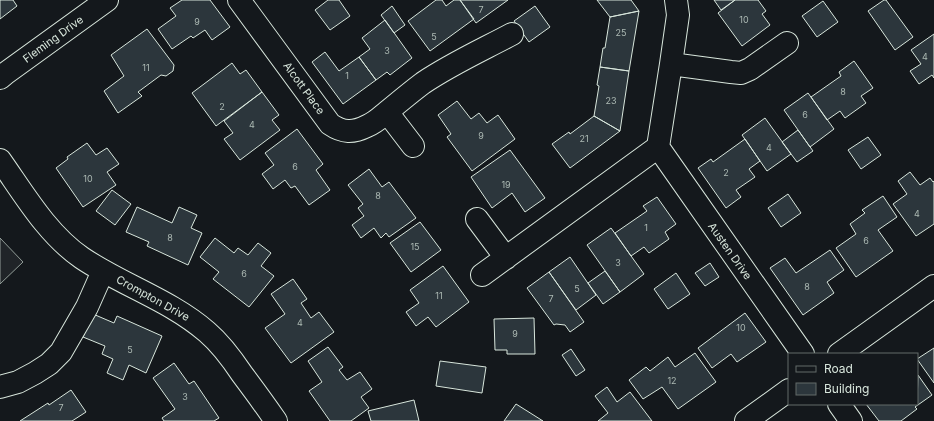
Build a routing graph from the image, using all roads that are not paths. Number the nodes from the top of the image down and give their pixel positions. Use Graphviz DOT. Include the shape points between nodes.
graph roads {
  1 [pos="107,0"];
  2 [pos="239,0"];
  3 [pos="676,0"];
  4 [pos="512,34"];
  5 [pos="787,43"];
  6 [pos="671,64"];
  7 [pos="0,78"];
  8 [pos="387,112"];
  9 [pos="413,146"];
  10 [pos="658,148"];
  11 [pos="0,160"];
  12 [pos="476,219"];
  13 [pos="506,258"];
  14 [pos="102,271"];
  15 [pos="482,275"];
  16 [pos="934,286"];
  17 [pos="801,353"];
  18 [pos="840,353"];
  19 [pos="0,387"];
  20 [pos="788,391"];
  21 [pos="840,405"];
  22 [pos="276,421"];
  23 [pos="746,421"];
  24 [pos="851,421"];
  1 -- 7 [label="street, Fleming Drive"];
  2 -- 8 [label="street, Alcott Place" via="330,124 346,132 356,130 368,126"];
  3 -- 6 [label="street" via="678,15"];
  4 -- 8 [label="street, Alcott Place" via="438,73"];
  5 -- 6 [label="street" via="742,73"];
  6 -- 10 [label="street"];
  8 -- 9 [label="street"];
  10 -- 13 [label="street"];
  10 -- 17 [label="street, Austen Drive"];
  11 -- 14 [label="street, Crompton Drive" via="47,225 80,257"];
  12 -- 13 [label="street"];
  13 -- 15 [label="street"];
  14 -- 19 [label="street, Crompton Drive" via="87,307 61,352 35,373 18,382"];
  14 -- 22 [label="street, Crompton Drive" via="172,306 209,333 226,351"];
  16 -- 18 [label="street"];
  20 -- 23 [label="street"];
  21 -- 24 [label="street"];
}
